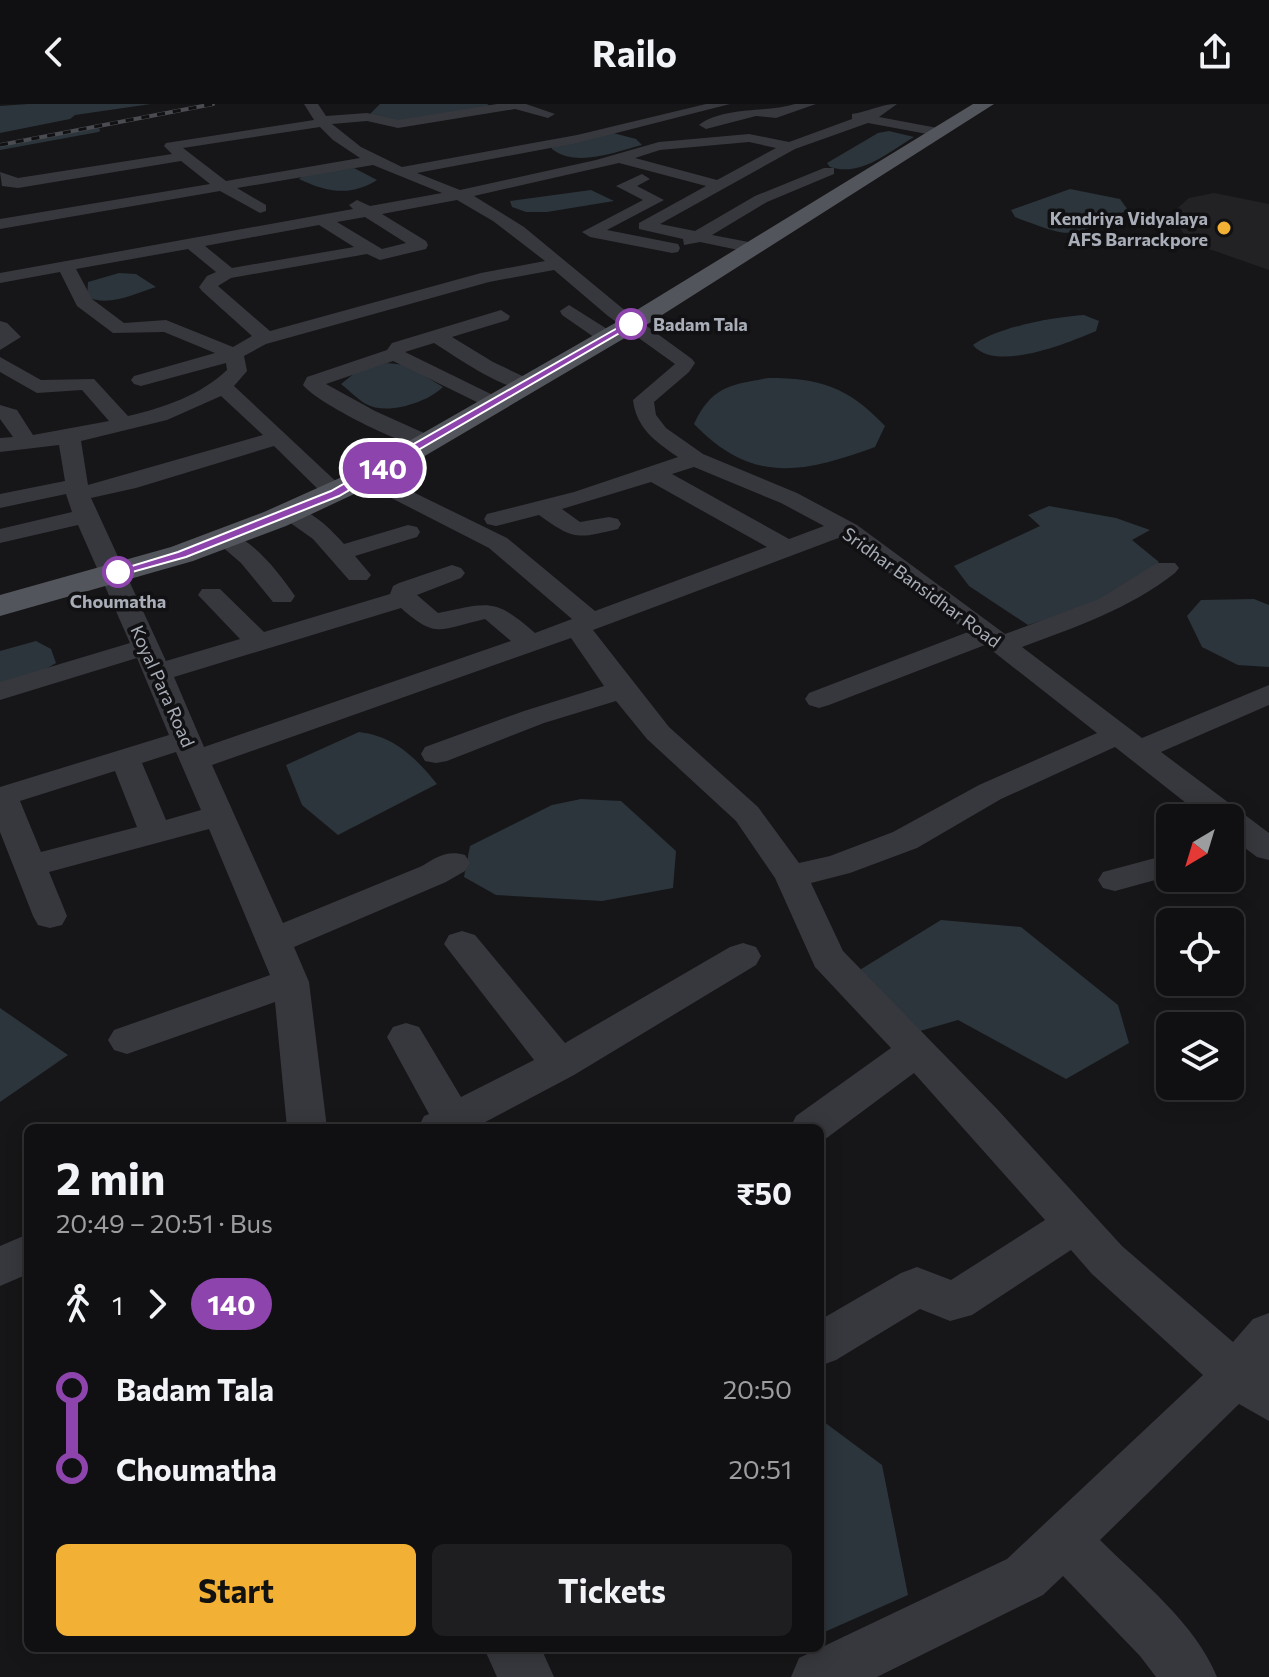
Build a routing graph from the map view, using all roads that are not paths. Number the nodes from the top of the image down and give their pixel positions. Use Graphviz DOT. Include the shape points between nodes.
graph roads {
  1 [pos="723,104"];
  2 [pos="806,104"];
  3 [pos="890,104"];
  4 [pos="985,104"];
  5 [pos="311,105"];
  6 [pos="328,105"];
  7 [pos="495,106"];
  8 [pos="536,108"];
  9 [pos="826,110"];
  10 [pos="842,113"];
  11 [pos="607,116"];
  12 [pos="430,119"];
  13 [pos="866,119"];
  14 [pos="565,120"];
  15 [pos="321,122"];
  16 [pos="782,124"];
  17 [pos="634,125"];
  18 [pos="452,130"];
  19 [pos="546,130"];
  20 [pos="616,131"];
  21 [pos="938,132"];
  22 [pos="819,134"];
  23 [pos="577,139"];
  24 [pos="653,142"];
  25 [pos="691,142"];
  26 [pos="790,146"];
  27 [pos="120,150"];
  28 [pos="178,151"];
  29 [pos="709,153"];
  30 [pos="373,158"];
  31 [pos="619,158"];
  32 [pos="47,162"];
  33 [pos="398,163"];
  34 [pos="103,170"];
  35 [pos="829,171"];
  36 [pos="0,175"];
  37 [pos="265,178"];
  38 [pos="642,179"];
  39 [pos="223,186"];
  40 [pos="714,187"];
  41 [pos="292,194"];
  42 [pos="339,195"];
  43 [pos="459,195"];
  44 [pos="57,199"];
  45 [pos="761,199"];
  46 [pos="137,200"];
  47 [pos="101,206"];
  48 [pos="816,209"];
  49 [pos="367,210"];
  50 [pos="230,214"];
  51 [pos="319,216"];
  52 [pos="124,219"];
  53 [pos="3,228"];
  54 [pos="81,228"];
  55 [pos="697,237"];
  56 [pos="190,244"];
  57 [pos="369,249"];
  58 [pos="676,249"];
  59 [pos="744,254"];
  60 [pos="558,264"];
  61 [pos="0,265"];
  62 [pos="66,266"];
  63 [pos="228,273"];
  64 [pos="0,278"];
  65 [pos="569,311"];
  66 [pos="501,316"];
  67 [pos="0,327"];
  68 [pos="619,331"];
  69 [pos="437,336"];
  70 [pos="266,338"];
  71 [pos="0,344"];
  72 [pos="234,354"];
  73 [pos="394,354"];
  74 [pos="0,363"];
  75 [pos="141,380"];
  76 [pos="526,385"];
  77 [pos="218,390"];
  78 [pos="494,403"];
  79 [pos="0,411"];
  80 [pos="124,424"];
  81 [pos="69,437"];
  82 [pos="279,437"];
  83 [pos="27,442"];
  84 [pos="427,443"];
  85 [pos="0,445"];
  86 [pos="695,459"];
  87 [pos="652,473"];
  88 [pos="368,477"];
  89 [pos="335,493"];
  90 [pos="80,498"];
  91 [pos="0,501"];
  92 [pos="543,507"];
  93 [pos="290,512"];
  94 [pos="496,519"];
  95 [pos="609,524"];
  96 [pos="842,528"];
  97 [pos="408,532"];
  98 [pos="0,536"];
  99 [pos="224,538"];
  100 [pos="787,548"];
  101 [pos="339,553"];
  102 [pos="1166,568"];
  103 [pos="452,573"];
  104 [pos="112,574"];
  105 [pos="358,575"];
  106 [pos="211,595"];
  107 [pos="282,596"];
  108 [pos="405,598"];
  109 [pos="0,606"];
  110 [pos="584,624"];
  111 [pos="995,640"];
  112 [pos="258,642"];
  113 [pos="529,642"];
  114 [pos="152,660"];
  115 [pos="623,690"];
  116 [pos="0,691"];
  117 [pos="1269,694"];
  118 [pos="819,699"];
  119 [pos="1127,743"];
  120 [pos="191,750"];
  121 [pos="436,754"];
  122 [pos="125,759"];
  123 [pos="1,796"];
  124 [pos="1203,804"];
  125 [pos="219,816"];
  126 [pos="155,833"];
  127 [pos="453,863"];
  128 [pos="28,867"];
  129 [pos="1156,869"];
  130 [pos="791,876"];
  131 [pos="1115,880"];
  132 [pos="50,916"];
  133 [pos="272,942"];
  134 [pos="462,944"];
  135 [pos="743,956"];
  136 [pos="291,982"];
  137 [pos="406,1037"];
  138 [pos="127,1040"];
  139 [pos="917,1050"];
  140 [pos="560,1064"];
  141 [pos="307,1124"];
  142 [pos="446,1124"];
  143 [pos="815,1124"];
  144 [pos="1075,1224"];
  145 [pos="24,1255"];
  146 [pos="0,1267"];
  147 [pos="1269,1334"];
  148 [pos="824,1343"];
  149 [pos="1252,1386"];
  150 [pos="1064,1540"];
  151 [pos="513,1652"];
  152 [pos="840,1672"];
  153 [pos="527,1677"];
  154 [pos="1190,1677"];
  1 -- 17 [label="street"];
  2 -- 9 [label="street"];
  2 -- 24 [label="street" via="776,114 756,112"];
  3 -- 13 [label="street"];
  4 -- 21 [label="main road"];
  5 -- 6 [label="street"];
  5 -- 15 [label="street, Sridhar Bansidhar Road"];
  7 -- 8 [label="street"];
  7 -- 12 [label="street"];
  7 -- 14 [label="street" via="534,127"];
  10 -- 13 [label="street"];
  11 -- 17 [label="street"];
  12 -- 15 [label="street" via="398,124 364,117"];
  12 -- 18 [label="street"];
  13 -- 21 [label="street"];
  13 -- 22 [label="street"];
  15 -- 28 [label="street"];
  15 -- 30 [label="street, Sridhar Bansidhar Road"];
  16 -- 22 [label="street"];
  17 -- 20 [label="street"];
  19 -- 23 [label="street"];
  20 -- 23 [label="street"];
  20 -- 24 [label="street"];
  21 -- 48 [label="main road"];
  22 -- 26 [label="street"];
  23 -- 33 [label="street"];
  24 -- 25 [label="street"];
  24 -- 31 [label="street"];
  25 -- 26 [label="street" via="749,138"];
  25 -- 29 [label="street"];
  26 -- 40 [label="street"];
  27 -- 28 [label="street"];
  28 -- 34 [label="street"];
  28 -- 39 [label="street"];
  30 -- 33 [label="street, Sridhar Bansidhar Road"];
  30 -- 37 [label="street" via="300,166"];
  31 -- 40 [label="street"];
  31 -- 43 [label="street"];
  32 -- 36 [label="street"];
  33 -- 43 [label="street, Sridhar Bansidhar Road"];
  34 -- 44 [label="street"];
  34 -- 46 [label="street"];
  35 -- 45 [label="street"];
  36 -- 44 [label="street"];
  37 -- 39 [label="street"];
  37 -- 41 [label="street"];
  38 -- 58 [label="street" via="624,186 658,199 590,232"];
  39 -- 46 [label="street"];
  39 -- 50 [label="street" via="267,207"];
  40 -- 45 [label="street"];
  40 -- 55 [label="street" via="645,226"];
  42 -- 49 [label="street"];
  43 -- 49 [label="street"];
  43 -- 60 [label="street, Sridhar Bansidhar Road"];
  44 -- 47 [label="street"];
  44 -- 53 [label="street"];
  44 -- 54 [label="street"];
  45 -- 48 [label="street"];
  45 -- 55 [label="street"];
  46 -- 47 [label="street"];
  47 -- 52 [label="street"];
  48 -- 59 [label="main road"];
  49 -- 51 [label="street"];
  49 -- 57 [label="street" via="420,245 380,255"];
  51 -- 56 [label="street"];
  51 -- 57 [label="street"];
  55 -- 58 [label="street"];
  55 -- 59 [label="street"];
  56 -- 61 [label="street" via="170,231"];
  56 -- 62 [label="street"];
  56 -- 63 [label="street"];
  57 -- 63 [label="street"];
  58 -- 59 [label="street"];
  59 -- 68 [label="main road"];
  60 -- 68 [label="street, Sridhar Bansidhar Road"];
  60 -- 70 [label="street" via="487,277"];
  62 -- 64 [label="street"];
  62 -- 72 [label="street" via="84,302 120,329 166,326"];
  63 -- 70 [label="street" via="208,287"];
  65 -- 68 [label="street"];
  66 -- 69 [label="street"];
  67 -- 71 [label="street" via="11,337"];
  68 -- 76 [label="main road"];
  68 -- 86 [label="street, Sridhar Bansidhar Road" via="658,341 685,363 643,400 643,410 658,433"];
  69 -- 73 [label="street" via="399,347"];
  69 -- 76 [label="street"];
  70 -- 72 [label="street"];
  72 -- 75 [label="street"];
  72 -- 77 [label="street" via="237,371"];
  73 -- 78 [label="street"];
  73 -- 84 [label="street" via="321,377 313,385"];
  74 -- 80 [label="street" via="37,387 87,383"];
  76 -- 78 [label="main road"];
  77 -- 80 [label="street"];
  77 -- 82 [label="street" via="230,391"];
  78 -- 84 [label="main road"];
  79 -- 83 [label="street" via="9,415"];
  80 -- 81 [label="street"];
  81 -- 83 [label="street"];
  81 -- 90 [label="street, Koyal Para Road"];
  82 -- 89 [label="street"];
  82 -- 90 [label="street"];
  83 -- 85 [label="street"];
  84 -- 88 [label="main road"];
  86 -- 87 [label="street"];
  86 -- 96 [label="street, Sridhar Bansidhar Road" via="789,498"];
  87 -- 92 [label="street"];
  87 -- 100 [label="street"];
  88 -- 89 [label="main road"];
  88 -- 110 [label="street" via="498,543 543,578"];
  89 -- 93 [label="main road"];
  90 -- 91 [label="street"];
  90 -- 98 [label="street"];
  90 -- 104 [label="street, Koyal Para Road"];
  92 -- 94 [label="street"];
  92 -- 95 [label="street" via="576,530"];
  93 -- 99 [label="main road"];
  93 -- 101 [label="street"];
  96 -- 100 [label="street"];
  96 -- 111 [label="street, Sridhar Bansidhar Road"];
  97 -- 101 [label="street"];
  99 -- 104 [label="main road"];
  99 -- 107 [label="street" via="250,558"];
  100 -- 110 [label="street"];
  101 -- 105 [label="street"];
  102 -- 111 [label="street" via="1114,603"];
  103 -- 108 [label="street" via="402,592"];
  104 -- 109 [label="main road"];
  104 -- 114 [label="street, Koyal Para Road"];
  106 -- 112 [label="street"];
  108 -- 112 [label="street"];
  108 -- 113 [label="street" via="433,622 494,613"];
  110 -- 113 [label="street"];
  110 -- 115 [label="street"];
  111 -- 118 [label="street"];
  111 -- 119 [label="street, Sridhar Bansidhar Road"];
  112 -- 114 [label="street"];
  113 -- 120 [label="street"];
  114 -- 116 [label="street"];
  114 -- 120 [label="street, Koyal Para Road"];
  115 -- 121 [label="street"];
  115 -- 130 [label="street" via="658,733 747,814"];
  117 -- 119 [label="street"];
  119 -- 124 [label="street, Sridhar Bansidhar Road"];
  119 -- 130 [label="street" via="990,792 905,840"];
  120 -- 122 [label="street"];
  120 -- 125 [label="street, Koyal Para Road"];
  122 -- 123 [label="street"];
  122 -- 126 [label="street"];
  123 -- 128 [label="street"];
  125 -- 126 [label="street"];
  125 -- 133 [label="street, Koyal Para Road"];
  126 -- 128 [label="street"];
  127 -- 133 [label="street"];
  128 -- 132 [label="street"];
  129 -- 131 [label="street"];
  130 -- 139 [label="street" via="828,958"];
  133 -- 136 [label="street, Koyal Para Road"];
  134 -- 140 [label="street"];
  135 -- 140 [label="street"];
  136 -- 138 [label="street"];
  136 -- 141 [label="street, Koyal Para Road"];
  137 -- 142 [label="street"];
  139 -- 143 [label="street"];
  139 -- 144 [label="street"];
  140 -- 142 [label="street"];
  144 -- 148 [label="street" via="956,1301 917,1287"];
  144 -- 149 [label="street" via="1107,1260"];
  145 -- 146 [label="street"];
  147 -- 149 [label="street"];
  149 -- 150 [label="street"];
  150 -- 152 [label="street" via="1025,1577"];
  150 -- 154 [label="street" via="1159,1637"];
  151 -- 153 [label="street"];
}
